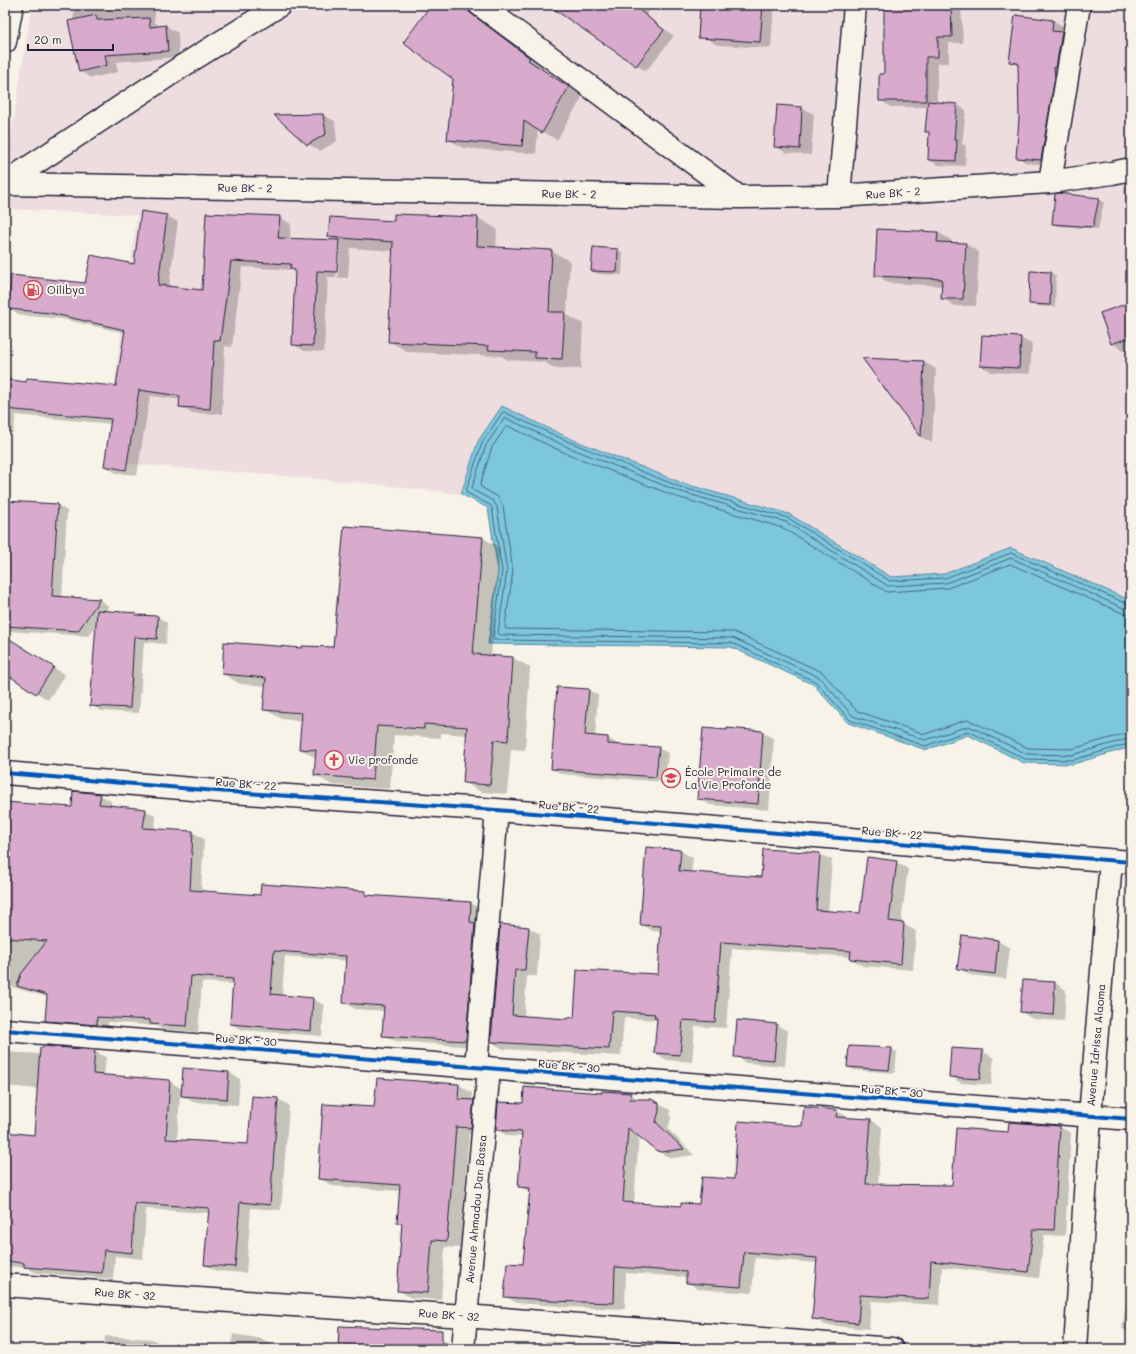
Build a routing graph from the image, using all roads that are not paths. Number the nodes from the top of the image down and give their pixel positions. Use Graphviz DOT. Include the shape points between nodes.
graph roads {
  1 [pos="12,5"];
  2 [pos="280,5"];
  3 [pos="480,5"];
  4 [pos="854,5"];
  5 [pos="1079,5"];
  6 [pos="5,42"];
  7 [pos="1131,168"];
  8 [pos="1050,182"];
  9 [pos="5,184"];
  10 [pos="839,196"];
  11 [pos="740,197"];
  12 [pos="5,773"];
  13 [pos="497,810"];
  14 [pos="1121,862"];
  15 [pos="5,1030"];
  16 [pos="483,1067"];
  17 [pos="1090,1116"];
  18 [pos="1131,1119"];
  19 [pos="5,1285"];
  20 [pos="465,1316"];
  21 [pos="463,1349"];
  22 [pos="892,1349"];
  23 [pos="1075,1349"];
  1 -- 6 [label="street"];
  2 -- 9 [label="street"];
  3 -- 11 [label="street"];
  4 -- 10 [label="street"];
  5 -- 8 [label="street"];
  7 -- 8 [label="street, Rue BK - 2"];
  8 -- 10 [label="street, Rue BK - 2"];
  9 -- 11 [label="street, Rue BK - 2"];
  10 -- 11 [label="street, Rue BK - 2"];
  12 -- 13 [label="street, Rue BK - 22" via="216,791"];
  13 -- 14 [label="street, Rue BK - 22"];
  13 -- 16 [label="street, Avenue Ahmadou Dan Bassa"];
  14 -- 17 [label="street, Avenue Idrissa Alaoma"];
  15 -- 16 [label="street, Rue BK - 30"];
  16 -- 17 [label="street, Rue BK - 30"];
  16 -- 20 [label="street, Avenue Ahmadou Dan Bassa"];
  17 -- 18 [label="street, Rue BK - 30"];
  17 -- 23 [label="street, Avenue Idrissa Alaoma"];
  19 -- 20 [label="street, Rue BK - 32"];
  20 -- 21 [label="street, Avenue Ahmadou Dan Bassa"];
  20 -- 22 [label="street, Rue BK - 32"];
}
